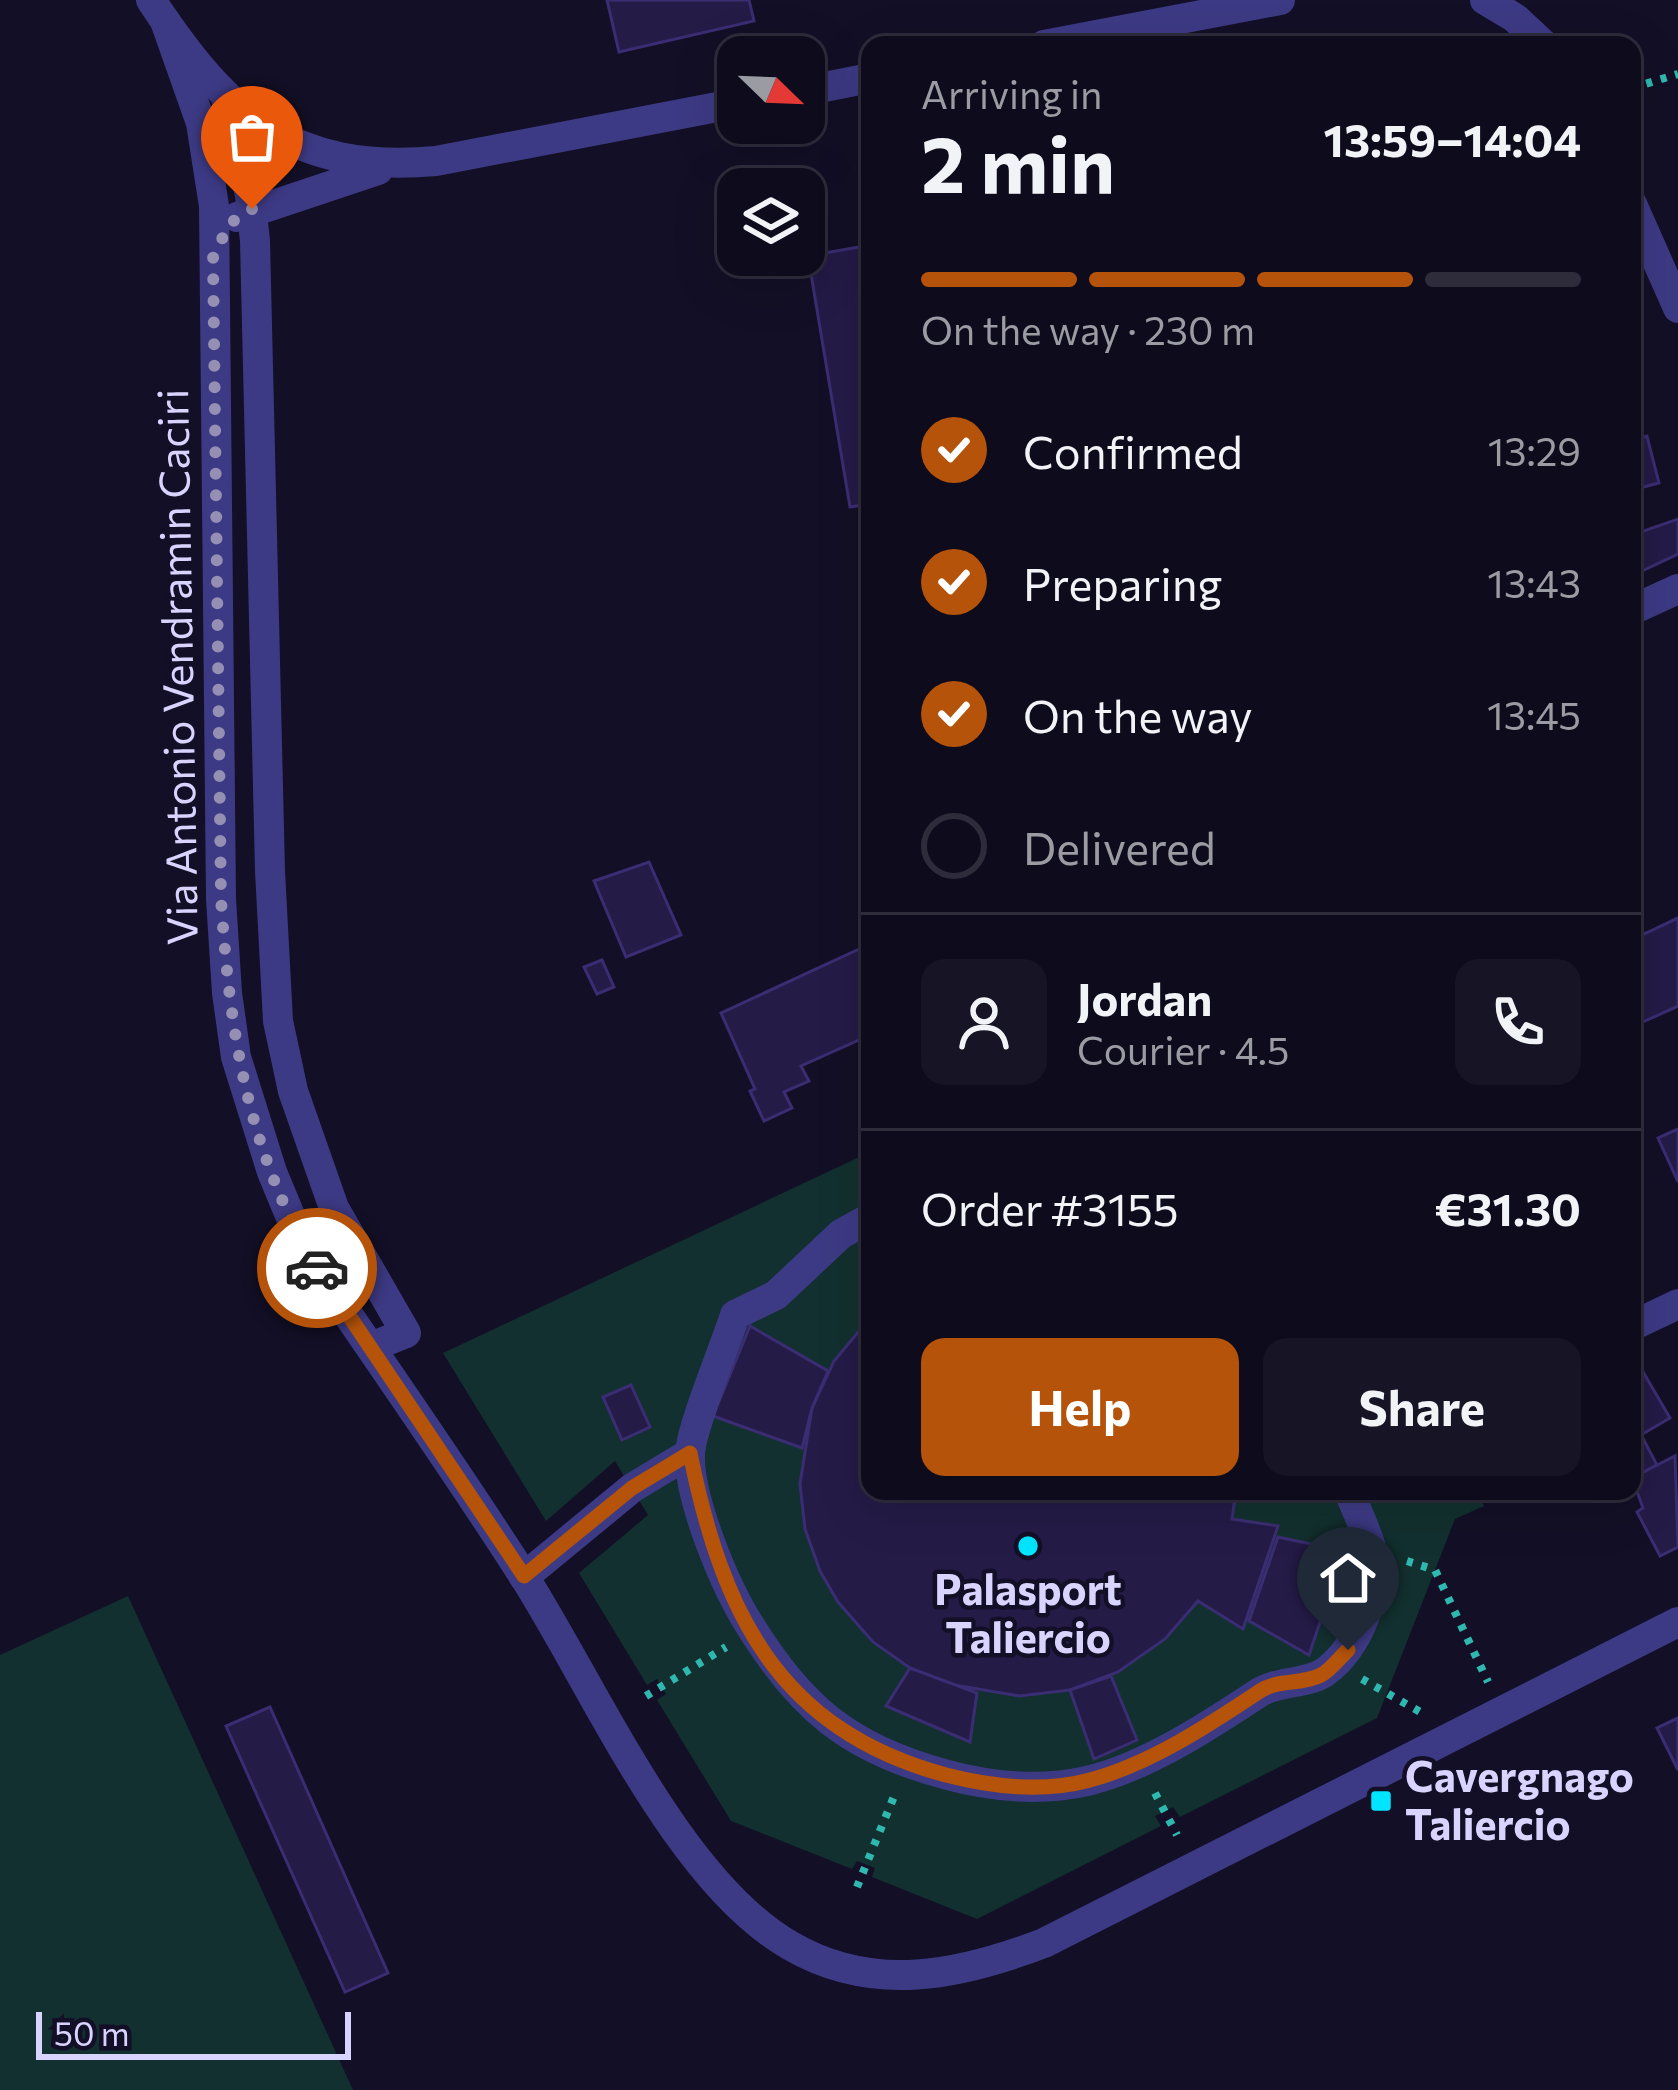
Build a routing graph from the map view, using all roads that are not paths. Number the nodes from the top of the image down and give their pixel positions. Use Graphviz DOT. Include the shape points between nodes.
graph roads {
  1 [pos="1280,0"];
  2 [pos="1485,0"];
  3 [pos="158,10"];
  4 [pos="1091,36"];
  5 [pos="1534,36"];
  6 [pos="861,80"];
  7 [pos="825,87"];
  8 [pos="226,98"];
  9 [pos="717,108"];
  10 [pos="396,165"];
  11 [pos="252,209"];
  12 [pos="1641,224"];
  13 [pos="213,258"];
  14 [pos="1678,308"];
  15 [pos="1678,589"];
  16 [pos="1641,606"];
  17 [pos="861,1223"];
  18 [pos="1678,1304"];
  19 [pos="1641,1322"];
  20 [pos="371,1347"];
  21 [pos="690,1453"];
  22 [pos="1353,1500"];
  23 [pos="524,1576"];
  24 [pos="1678,1622"];
  1 -- 4 [label="street"];
  2 -- 5 [label="street"];
  3 -- 8 [label="street"];
  3 -- 13 [label="street, Via Antonio Vendramin Caciri" via="201,123"];
  6 -- 7 [label="street"];
  8 -- 10 [label="street" via="304,148"];
  8 -- 11 [label="street"];
  9 -- 10 [label="street"];
  10 -- 11 [label="street"];
  11 -- 13 [label="street" via="229,224"];
  11 -- 20 [label="street" via="278,1021 334,1208 406,1333"];
  12 -- 14 [label="street"];
  13 -- 20 [label="street, Via Antonio Vendramin Caciri" via="221,899 236,1057 299,1237"];
  15 -- 16 [label="street"];
  17 -- 21 [label="street" via="776,1294 735,1315"];
  18 -- 19 [label="street"];
  20 -- 23 [label="street, Via Antonio Vendramin Caciri"];
  21 -- 22 [label="street" via="706,1532 730,1594 780,1672 863,1747 1010,1788 1092,1780 1212,1724 1268,1686 1321,1675 1348,1650 1374,1580"];
  21 -- 23 [label="street" via="632,1488"];
  23 -- 24 [label="street, Via Antonio Vendramin Caciri" via="680,1836 731,1901 818,1960 918,1978 1043,1943"];
}
